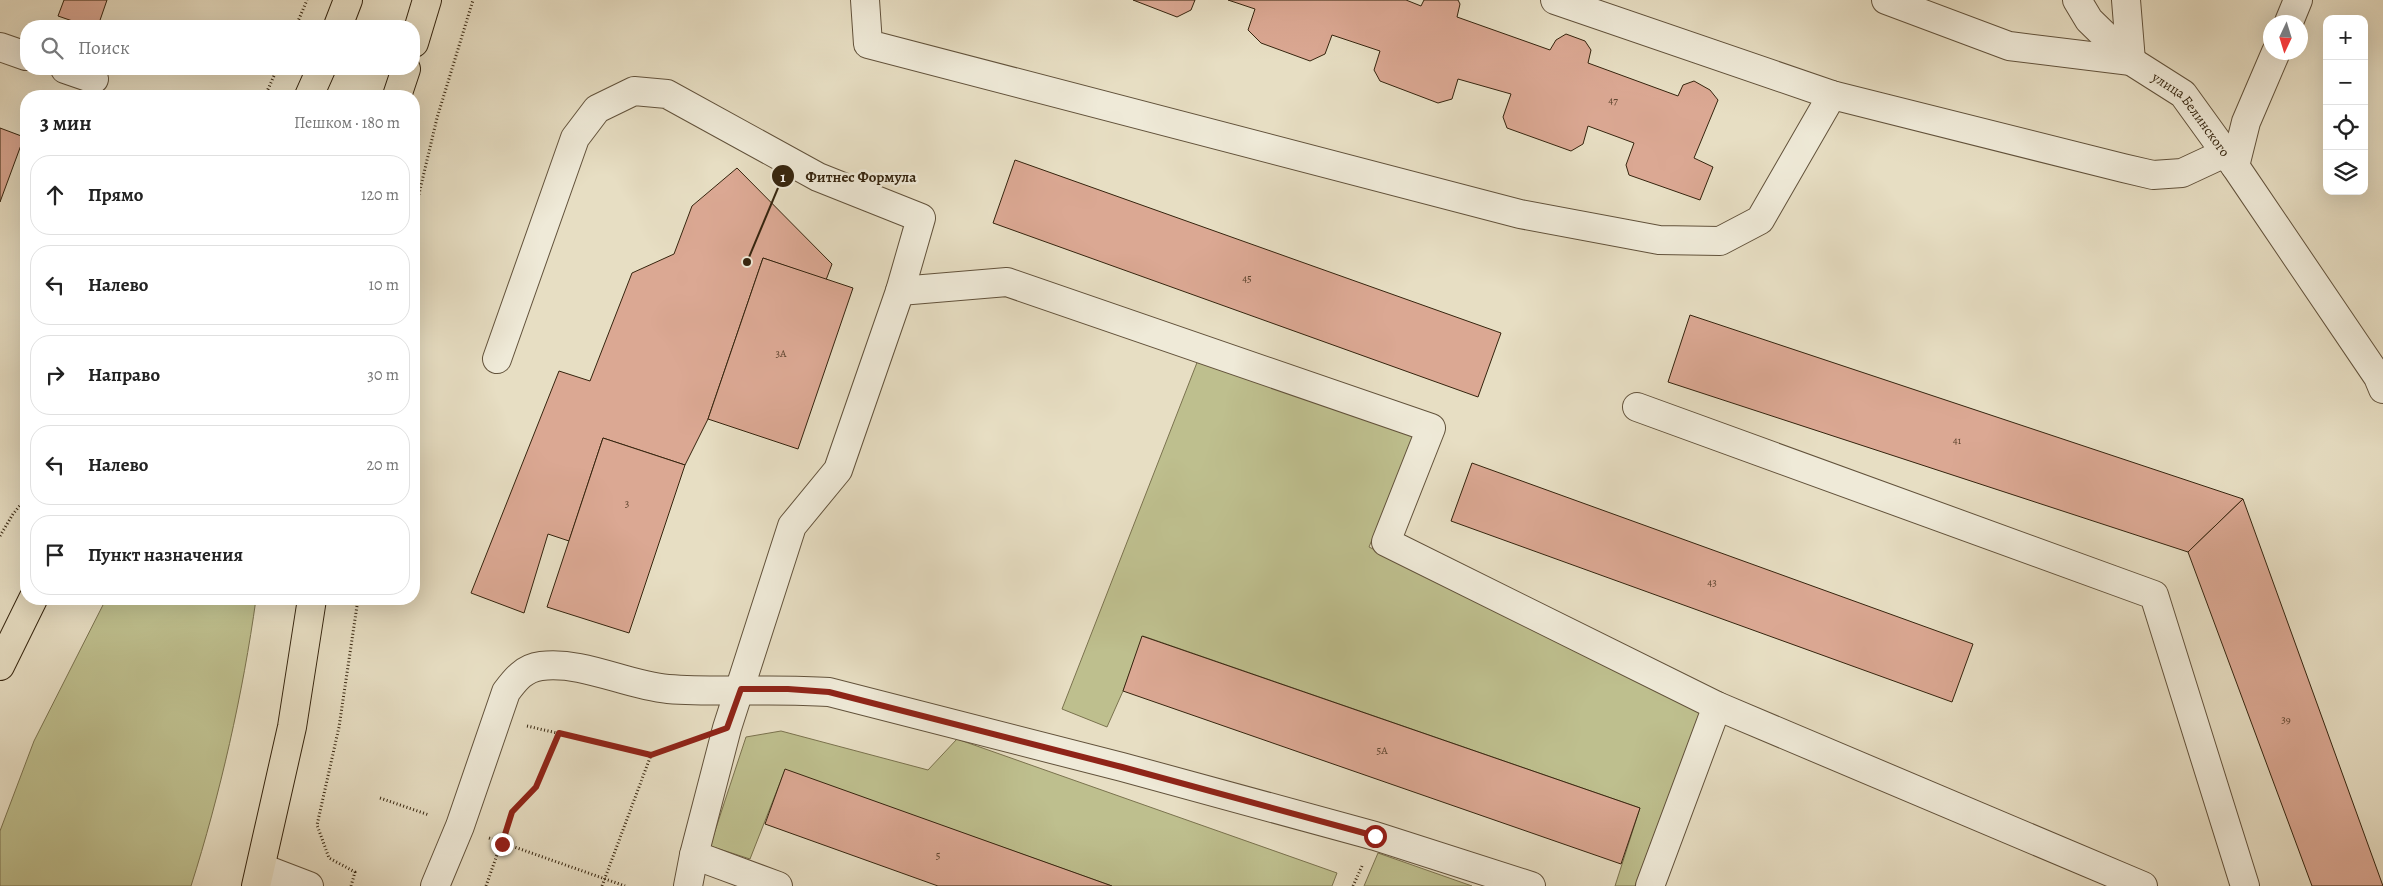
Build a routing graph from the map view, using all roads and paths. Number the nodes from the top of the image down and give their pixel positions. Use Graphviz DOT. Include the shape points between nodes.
graph roads {
  1 [pos="307,0"];
  2 [pos="348,0"];
  3 [pos="427,0"];
  4 [pos="473,0"];
  5 [pos="864,0"];
  6 [pos="1555,0"];
  7 [pos="1886,0"];
  8 [pos="2077,0"];
  9 [pos="2126,0"];
  10 [pos="2298,0"];
  11 [pos="2292,15"];
  12 [pos="299,20"];
  13 [pos="340,20"];
  14 [pos="420,23"];
  15 [pos="0,47"];
  16 [pos="20,54"];
  17 [pos="2273,60"];
  18 [pos="2130,61"];
  19 [pos="82,75"];
  20 [pos="274,75"];
  21 [pos="318,75"];
  22 [pos="404,75"];
  23 [pos="94,79"];
  24 [pos="268,90"];
  25 [pos="312,90"];
  26 [pos="399,90"];
  27 [pos="1832,95"];
  28 [pos="2230,160"];
  29 [pos="420,190"];
  30 [pos="900,291"];
  31 [pos="496,359"];
  32 [pos="2383,388"];
  33 [pos="1637,407"];
  34 [pos="20,505"];
  35 [pos="0,536"];
  36 [pos="30,605"];
  37 [pos="311,605"];
  38 [pos="357,605"];
  39 [pos="0,666"];
  40 [pos="741,689"];
  41 [pos="1717,706"];
  42 [pos="497,719"];
  43 [pos="727,728"];
  44 [pos="559,733"];
  45 [pos="651,755"];
  46 [pos="380,798"];
  47 [pos="460,826"];
  48 [pos="502,844"];
  49 [pos="694,855"];
  50 [pos="1365,859"];
  51 [pos="259,877"];
  52 [pos="605,878"];
  53 [pos="309,886"];
  54 [pos="350,886"];
  55 [pos="435,886"];
  56 [pos="486,886"];
  57 [pos="602,886"];
  58 [pos="625,886"];
  59 [pos="688,886"];
  60 [pos="778,886"];
  61 [pos="1353,886"];
  62 [pos="1532,886"];
  63 [pos="1650,886"];
  64 [pos="2142,886"];
  65 [pos="2245,886"];
  1 -- 12 [label="path"];
  2 -- 13 [label="main road"];
  3 -- 14 [label="main road"];
  4 -- 29 [label="path" via="437,118"];
  5 -- 27 [label="street" via="868,44 1520,214 1659,240 1720,241 1760,220"];
  6 -- 27 [label="street"];
  7 -- 18 [label="street, улица Белинского" via="2009,46"];
  8 -- 18 [label="street" via="2089,20"];
  9 -- 18 [label="street"];
  10 -- 11 [label="street"];
  15 -- 16 [label="street"];
  17 -- 28 [label="street"];
  18 -- 28 [label="street, улица Белинского" via="2183,94"];
  19 -- 23 [label="street"];
  20 -- 24 [label="path"];
  21 -- 25 [label="main road"];
  22 -- 26 [label="main road"];
  27 -- 28 [label="street" via="2153,175 2182,173"];
  28 -- 32 [label="street, улица Белинского"];
  30 -- 31 [label="street" via="921,218 818,177 667,94 634,91 597,109 575,138"];
  30 -- 40 [label="street" via="838,470 792,526"];
  30 -- 41 [label="street" via="1007,282 1431,428 1386,542"];
  33 -- 65 [label="street" via="2154,595"];
  34 -- 35 [label="path"];
  36 -- 39 [label="main road"];
  37 -- 51 [label="main road" via="292,727"];
  38 -- 54 [label="path" via="339,728 317,826 329,858 355,872"];
  40 -- 42 [label="street" via="667,689 564,664 538,666 517,676 506,692"];
  40 -- 43 [label="street"];
  40 -- 62 [label="street" via="829,692 1366,834"];
  41 -- 63 [label="street"];
  41 -- 64 [label="street"];
  42 -- 44 [label="path"];
  42 -- 47 [label="street"];
  43 -- 45 [label="path"];
  43 -- 49 [label="street"];
  44 -- 45 [label="path"];
  44 -- 48 [label="path" via="536,787 512,812"];
  45 -- 52 [label="path"];
  46 -- 47 [label="path"];
  47 -- 48 [label="path"];
  47 -- 55 [label="street"];
  48 -- 52 [label="path"];
  48 -- 56 [label="path"];
  49 -- 59 [label="street"];
  49 -- 60 [label="street"];
  50 -- 61 [label="path"];
  51 -- 53 [label="street"];
  52 -- 57 [label="path"];
  52 -- 58 [label="path"];
}
